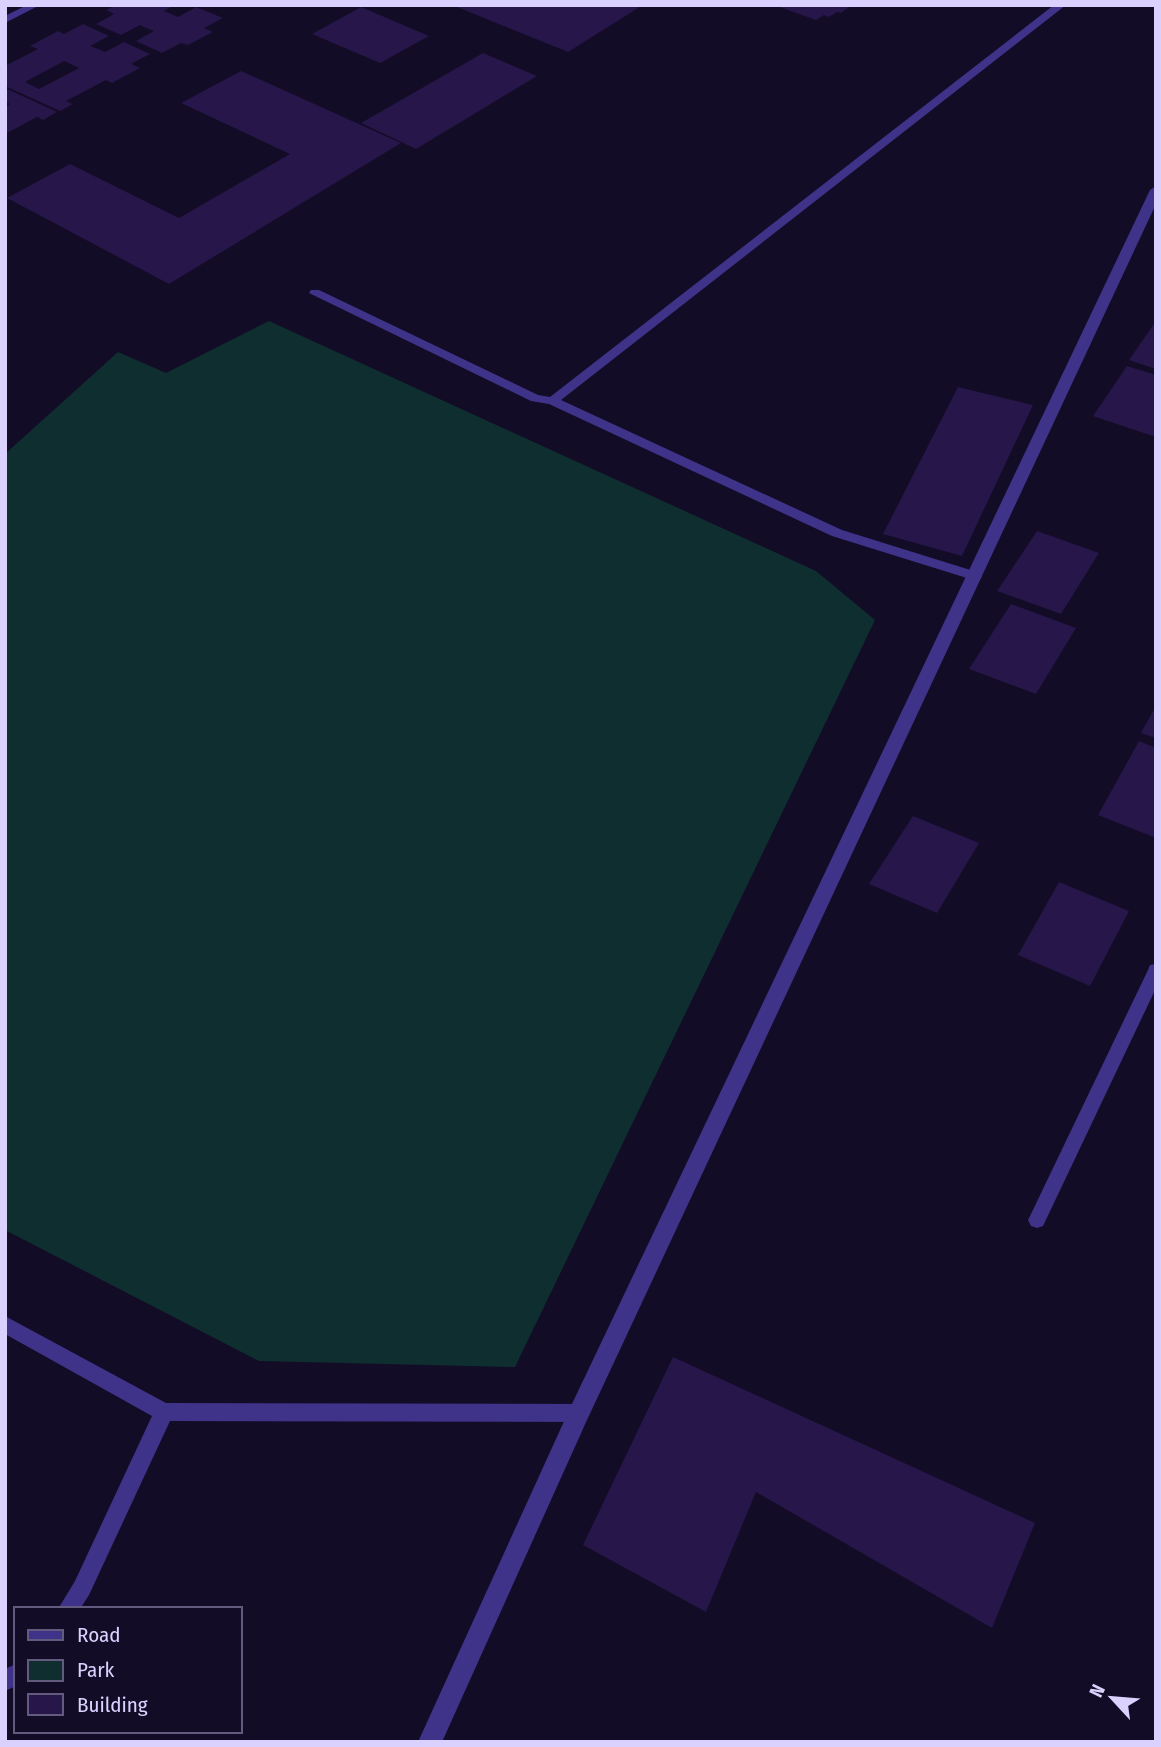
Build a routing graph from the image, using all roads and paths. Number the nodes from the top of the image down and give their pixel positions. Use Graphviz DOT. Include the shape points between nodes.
graph roads {
  1 [pos="35,5"];
  2 [pos="1061,5"];
  3 [pos="5,20"];
  4 [pos="1155,193"];
  5 [pos="315,293"];
  6 [pos="552,401"];
  7 [pos="975,576"];
  8 [pos="1156,970"];
  9 [pos="1037,1220"];
  10 [pos="5,1324"];
  11 [pos="164,1412"];
  12 [pos="579,1413"];
  13 [pos="69,1607"];
  14 [pos="430,1742"];
  1 -- 3 [label="lane"];
  2 -- 6 [label="lane"];
  4 -- 7 [label="street"];
  5 -- 6 [label="lane" via="535,398"];
  6 -- 7 [label="lane" via="837,533"];
  7 -- 12 [label="street"];
  8 -- 9 [label="lane"];
  10 -- 11 [label="lane"];
  11 -- 12 [label="lane"];
  11 -- 13 [label="lane"];
  12 -- 14 [label="street"];
}
